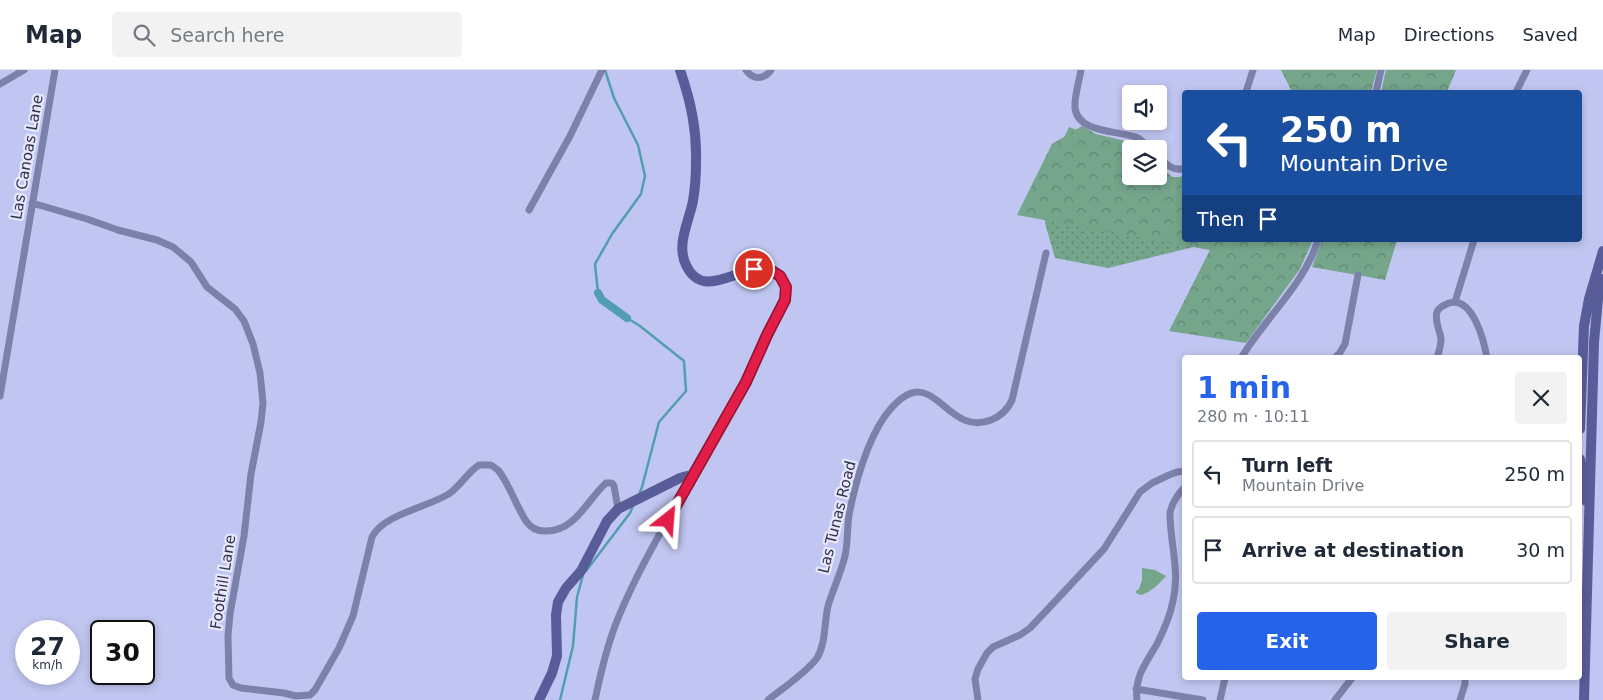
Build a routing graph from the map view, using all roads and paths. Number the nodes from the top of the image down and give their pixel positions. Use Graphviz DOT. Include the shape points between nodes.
graph roads {
  1 [pos="24,70"];
  2 [pos="55,70"];
  3 [pos="602,70"];
  4 [pos="680,70"];
  5 [pos="746,70"];
  6 [pos="771,70"];
  7 [pos="1081,70"];
  8 [pos="1253,70"];
  9 [pos="1381,70"];
  10 [pos="1527,70"];
  11 [pos="0,84"];
  12 [pos="1247,90"];
  13 [pos="1376,90"];
  14 [pos="1517,90"];
  15 [pos="1139,140"];
  16 [pos="1167,164"];
  17 [pos="1182,169"];
  18 [pos="32,203"];
  19 [pos="529,210"];
  20 [pos="1317,242"];
  21 [pos="1473,242"];
  22 [pos="1603,251"];
  23 [pos="1046,253"];
  24 [pos="1358,275"];
  25 [pos="1603,279"];
  26 [pos="1455,302"];
  27 [pos="1596,316"];
  28 [pos="1603,325"];
  29 [pos="1243,355"];
  30 [pos="1337,355"];
  31 [pos="1438,355"];
  32 [pos="1485,355"];
  33 [pos="1582,355"];
  34 [pos="0,396"];
  35 [pos="1182,472"];
  36 [pos="1582,473"];
  37 [pos="691,477"];
  38 [pos="1182,491"];
  39 [pos="618,509"];
  40 [pos="1589,520"];
  41 [pos="1225,680"];
  42 [pos="1350,680"];
  43 [pos="1465,680"];
  44 [pos="1136,689"];
  45 [pos="539,700"];
  46 [pos="595,700"];
  47 [pos="768,700"];
  48 [pos="978,700"];
  49 [pos="1137,700"];
  50 [pos="1203,700"];
  51 [pos="1220,700"];
  52 [pos="1335,700"];
  53 [pos="1460,700"];
  54 [pos="1584,700"];
  1 -- 11 [label="street"];
  2 -- 18 [label="street, Las Canoas Lane"];
  3 -- 19 [label="street"];
  4 -- 37 [label="main road" via="694,119 696,162 693,201 682,249 685,264 694,276 708,281 763,268 782,279 786,292 783,305 746,382"];
  5 -- 6 [label="street" via="760,78"];
  7 -- 15 [label="street" via="1075,105 1081,121 1088,126"];
  8 -- 12 [label="street"];
  9 -- 13 [label="street"];
  10 -- 14 [label="street"];
  16 -- 17 [label="street" via="1173,169"];
  18 -- 34 [label="street, Las Canoas Lane"];
  18 -- 39 [label="street, Foothill Lane" via="157,240 173,248 191,262 207,287 240,315 250,333 260,373 263,403 230,614 229,678 233,685 296,696 310,695 347,633 372,537 377,529 450,493 479,465 491,465 498,470 527,523 539,530 557,529 574,520 606,483 614,486"];
  20 -- 29 [label="street" via="1303,273"];
  21 -- 26 [label="street"];
  22 -- 33 [label="main road" via="1584,326"];
  23 -- 47 [label="street, Las Tunas Road" via="1008,408 987,421 971,422 959,419 928,394 916,391 901,398 884,417 857,485 844,558 828,608 820,652 811,665"];
  24 -- 30 [label="street" via="1348,335"];
  25 -- 27 [label="main road"];
  26 -- 31 [label="street" via="1443,306 1438,312 1436,323 1441,342"];
  26 -- 32 [label="street" via="1462,304 1474,318"];
  27 -- 28 [label="street"];
  27 -- 40 [label="main road"];
  35 -- 48 [label="street" via="1152,483 1140,492 1104,549 1030,628 987,653 975,679"];
  36 -- 40 [label="main road"];
  37 -- 39 [label="main road" via="680,478"];
  37 -- 46 [label="street" via="624,606 608,648"];
  38 -- 44 [label="street" via="1170,513 1176,570 1174,599 1163,631 1139,674"];
  39 -- 45 [label="main road" via="607,521 581,571 558,602 557,656"];
  40 -- 54 [label="main road"];
  41 -- 51 [label="street"];
  42 -- 52 [label="street"];
  43 -- 53 [label="street"];
  44 -- 49 [label="street"];
  44 -- 50 [label="street"];
}
